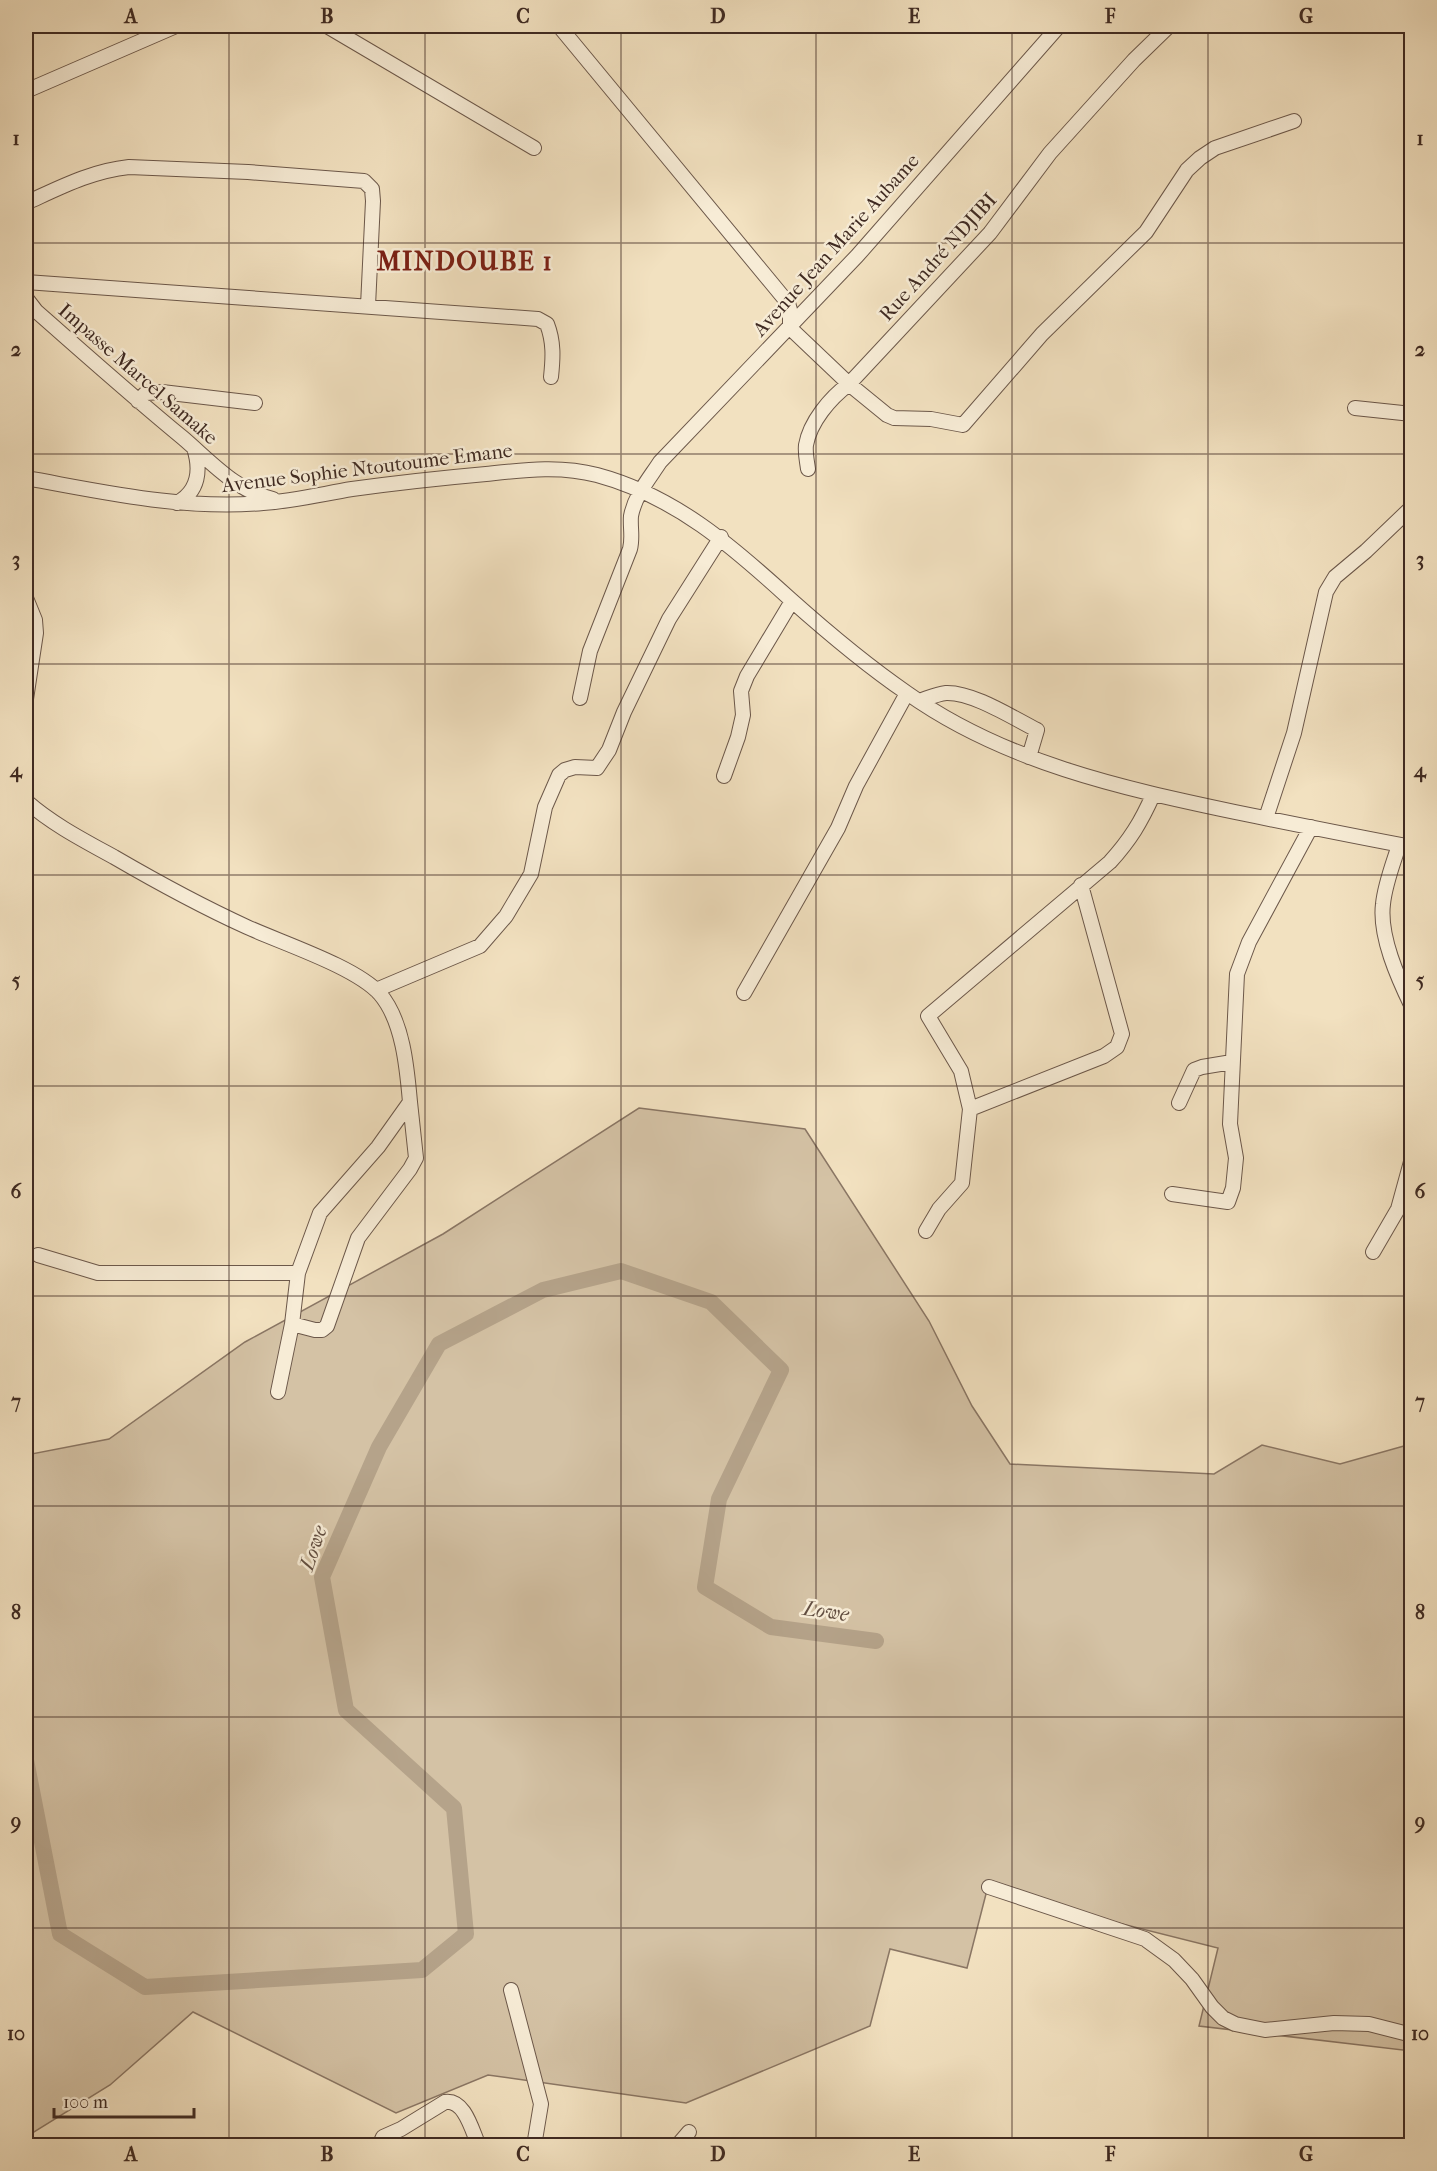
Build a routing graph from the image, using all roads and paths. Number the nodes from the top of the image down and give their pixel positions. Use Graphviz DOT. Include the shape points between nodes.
graph roads {
  1 [pos="176,26"];
  2 [pos="327,26"];
  3 [pos="559,26"];
  4 [pos="1059,26"];
  5 [pos="1169,26"];
  6 [pos="26,91"];
  7 [pos="1294,121"];
  8 [pos="534,148"];
  9 [pos="26,203"];
  10 [pos="26,282"];
  11 [pos="26,298"];
  12 [pos="788,303"];
  13 [pos="811,304"];
  14 [pos="368,306"];
  15 [pos="790,326"];
  16 [pos="551,377"];
  17 [pos="849,384"];
  18 [pos="138,401"];
  19 [pos="255,403"];
  20 [pos="1355,408"];
  21 [pos="1412,414"];
  22 [pos="194,448"];
  23 [pos="808,469"];
  24 [pos="26,478"];
  25 [pos="227,478"];
  26 [pos="641,490"];
  27 [pos="283,501"];
  28 [pos="177,503"];
  29 [pos="226,505"];
  30 [pos="1412,507"];
  31 [pos="721,537"];
  32 [pos="26,598"];
  33 [pos="792,601"];
  34 [pos="906,693"];
  35 [pos="580,698"];
  36 [pos="26,699"];
  37 [pos="919,701"];
  38 [pos="1029,757"];
  39 [pos="724,776"];
  40 [pos="1153,795"];
  41 [pos="26,801"];
  42 [pos="1266,818"];
  43 [pos="1311,827"];
  44 [pos="1405,846"];
  45 [pos="1081,885"];
  46 [pos="376,990"];
  47 [pos="744,993"];
  48 [pos="1412,1007"];
  49 [pos="1232,1062"];
  50 [pos="410,1102"];
  51 [pos="1179,1103"];
  52 [pos="970,1109"];
  53 [pos="1412,1158"];
  54 [pos="1172,1194"];
  55 [pos="926,1231"];
  56 [pos="1373,1252"];
  57 [pos="38,1255"];
  58 [pos="298,1273"];
  59 [pos="292,1324"];
  60 [pos="278,1392"];
  61 [pos="989,1887"];
  62 [pos="511,1990"];
  63 [pos="1412,2035"];
  64 [pos="689,2132"];
  65 [pos="379,2145"];
  66 [pos="479,2145"];
  67 [pos="534,2145"];
  68 [pos="677,2145"];
  1 -- 6 [label="street"];
  2 -- 8 [label="street"];
  3 -- 12 [label="street"];
  4 -- 13 [label="street, Avenue Jean Marie Aubame"];
  5 -- 17 [label="street, Rue André NDJIBI" via="1050,153 990,233"];
  7 -- 17 [label="street" via="1215,148 1186,170 1146,232 1042,334 963,425 894,418"];
  9 -- 14 [label="street" via="110,169 248,172 364,181 372,189 373,201"];
  10 -- 14 [label="street"];
  11 -- 18 [label="street, Impasse Marcel Samake"];
  12 -- 13 [label="street"];
  12 -- 15 [label="street"];
  13 -- 15 [label="street, Avenue Jean Marie Aubame"];
  14 -- 16 [label="street" via="538,319 547,324 551,336"];
  15 -- 17 [label="street"];
  15 -- 26 [label="street, Avenue Jean Marie Aubame" via="660,462"];
  17 -- 23 [label="street, Rue André NDJIBI" via="835,394 812,428 806,448"];
  18 -- 19 [label="street" via="146,393 162,392"];
  18 -- 22 [label="street, Impasse Marcel Samake"];
  20 -- 21 [label="street"];
  22 -- 25 [label="street, Impasse Marcel Samake"];
  22 -- 28 [label="street" via="198,477 190,493"];
  24 -- 28 [label="street, Avenue Sophie Ntoutoume Emane"];
  25 -- 27 [label="street, Impasse Marcel Samake" via="258,495"];
  25 -- 29 [label="street" via="231,495"];
  26 -- 27 [label="street, Avenue Sophie Ntoutoume Emane" via="578,471 528,469 396,483"];
  26 -- 31 [label="street, Avenue Sophie Ntoutoume Emane"];
  26 -- 35 [label="street, Avenue Jean Marie Aubame" via="631,519 630,549 590,651"];
  27 -- 29 [label="street, Avenue Sophie Ntoutoume Emane"];
  28 -- 29 [label="street, Avenue Sophie Ntoutoume Emane"];
  30 -- 42 [label="street" via="1335,577 1326,592 1294,733"];
  31 -- 33 [label="street, Avenue Sophie Ntoutoume Emane"];
  31 -- 46 [label="street" via="669,619 597,768 565,770 556,781 545,807 531,874 506,916 480,946"];
  32 -- 36 [label="street" via="36,633"];
  33 -- 34 [label="street, Avenue Sophie Ntoutoume Emane"];
  33 -- 39 [label="street" via="741,691 743,715"];
  34 -- 37 [label="street, Avenue Sophie Ntoutoume Emane"];
  34 -- 47 [label="street" via="838,828"];
  37 -- 38 [label="street, Avenue Sophie Ntoutoume Emane" via="966,729"];
  37 -- 38 [label="street" via="952,693 1037,730"];
  38 -- 40 [label="street, Avenue Sophie Ntoutoume Emane" via="1084,777"];
  40 -- 42 [label="street, Avenue Sophie Ntoutoume Emane"];
  40 -- 45 [label="street" via="1129,841"];
  41 -- 46 [label="street" via="81,839 140,872 245,926 341,968"];
  42 -- 43 [label="street, Avenue Sophie Ntoutoume Emane"];
  43 -- 44 [label="street, Avenue Sophie Ntoutoume Emane"];
  43 -- 49 [label="street" via="1249,942 1237,974"];
  44 -- 48 [label="street" via="1383,902 1382,920"];
  45 -- 52 [label="street" via="928,1017 961,1071"];
  45 -- 52 [label="street" via="1122,1034 1118,1047"];
  46 -- 50 [label="street" via="400,1038"];
  49 -- 51 [label="street" via="1194,1070"];
  49 -- 54 [label="street" via="1230,1124 1236,1158 1228,1202"];
  50 -- 58 [label="street" via="378,1147 320,1213"];
  50 -- 59 [label="street" via="416,1158 358,1238 327,1326 315,1330"];
  52 -- 55 [label="street" via="962,1182"];
  53 -- 56 [label="street" via="1398,1209"];
  57 -- 58 [label="street" via="98,1273"];
  58 -- 59 [label="street"];
  59 -- 60 [label="street"];
  61 -- 63 [label="street" via="1145,1939 1174,1960 1212,2007 1235,2024 1265,2031 1334,2023 1369,2024"];
  62 -- 67 [label="street" via="541,2104"];
  64 -- 68 [label="street"];
  65 -- 66 [label="street" via="383,2137 451,2101 459,2105"];
}
